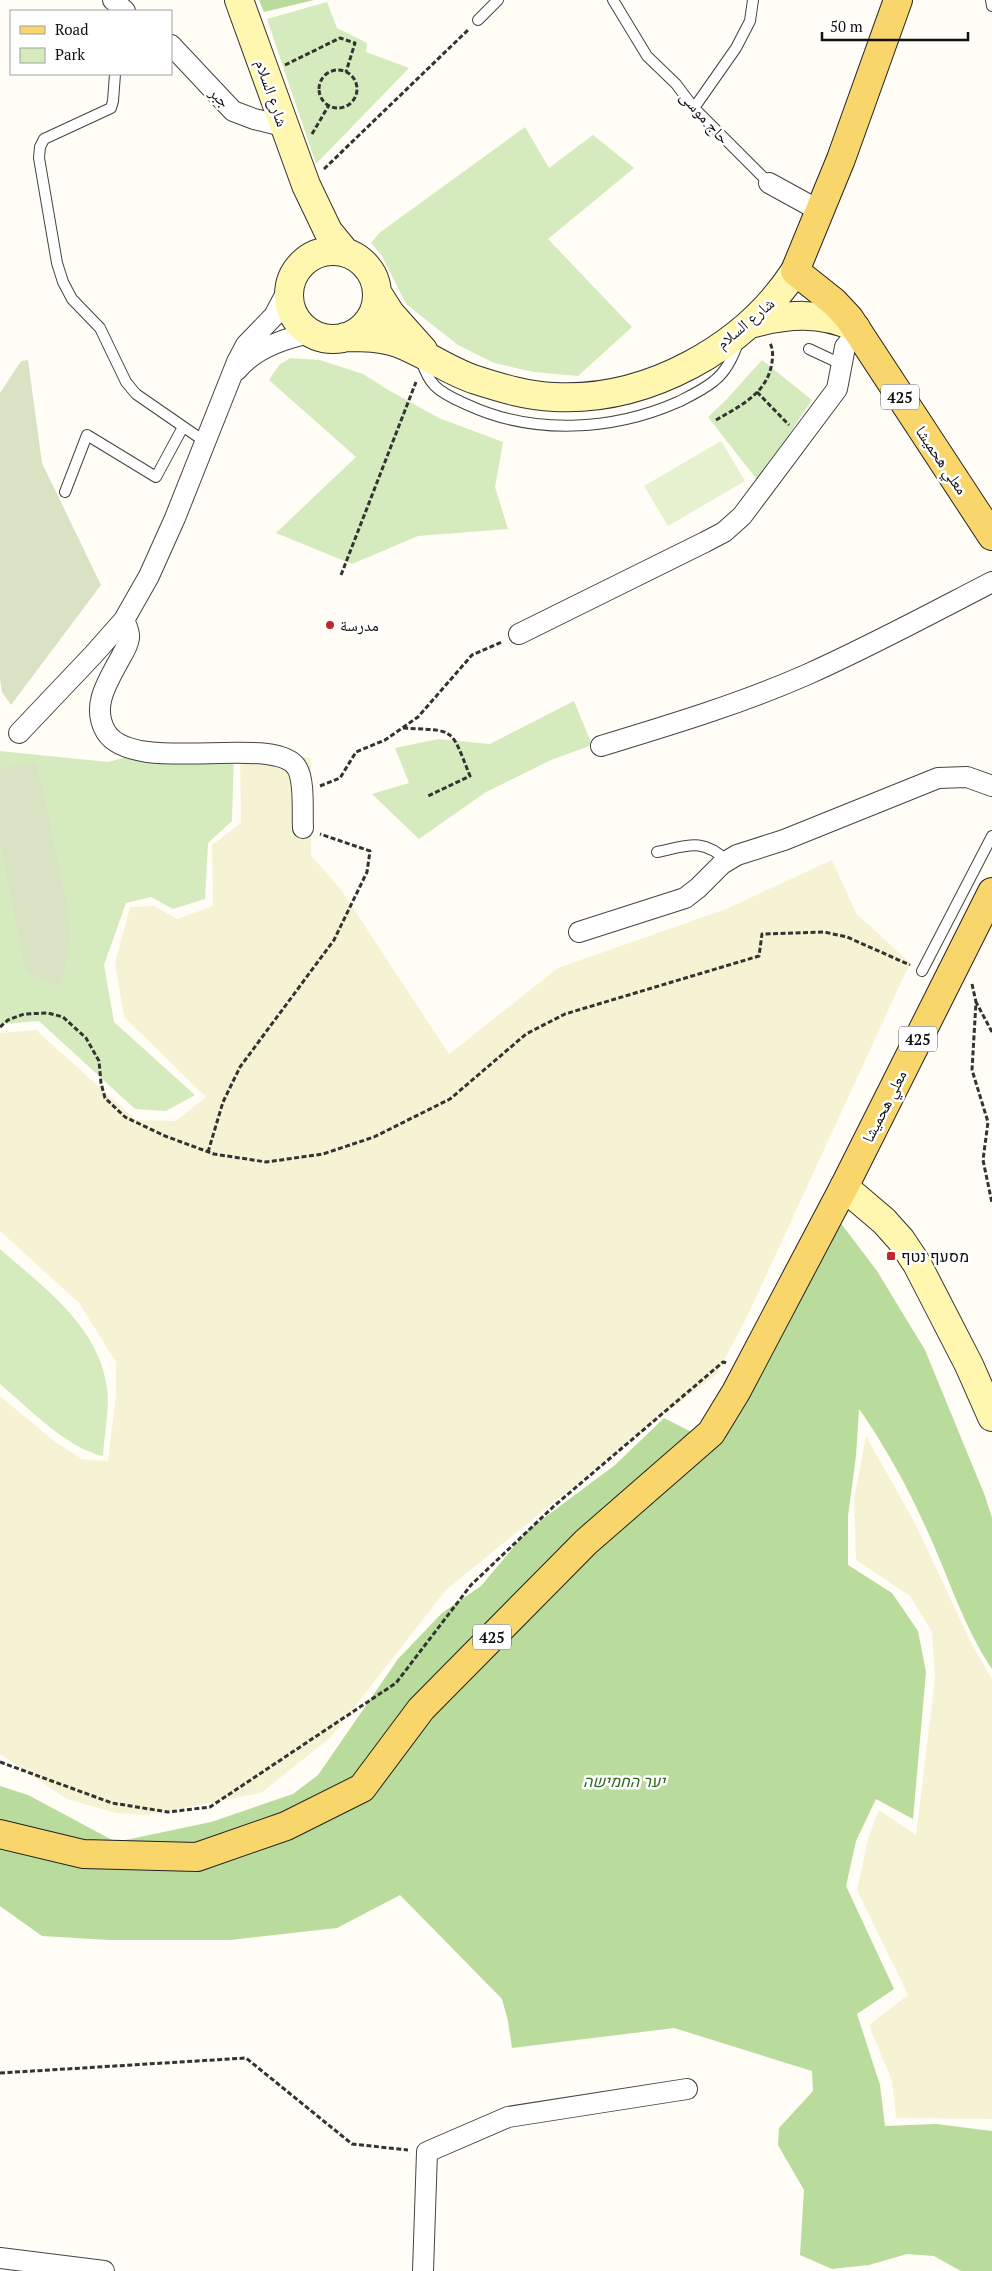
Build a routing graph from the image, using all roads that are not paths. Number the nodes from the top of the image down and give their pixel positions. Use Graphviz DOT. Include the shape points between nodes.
graph roads {
  1 [pos="239,0"];
  2 [pos="498,0"];
  3 [pos="613,0"];
  4 [pos="753,0"];
  5 [pos="898,0"];
  6 [pos="991,0"];
  7 [pos="992,6"];
  8 [pos="478,20"];
  9 [pos="172,46"];
  10 [pos="115,75"];
  11 [pos="694,108"];
  12 [pos="283,126"];
  13 [pos="769,183"];
  14 [pos="306,185"];
  15 [pos="820,211"];
  16 [pos="346,253"];
  17 [pos="795,271"];
  18 [pos="296,275"];
  19 [pos="378,294"];
  20 [pos="750,325"];
  21 [pos="857,330"];
  22 [pos="312,333"];
  23 [pos="345,337"];
  24 [pos="809,349"];
  25 [pos="426,360"];
  26 [pos="841,364"];
  27 [pos="228,384"];
  28 [pos="183,427"];
  29 [pos="204,442"];
  30 [pos="66,492"];
  31 [pos="992,536"];
  32 [pos="992,582"];
  33 [pos="124,620"];
  34 [pos="519,634"];
  35 [pos="18,733"];
  36 [pos="601,746"];
  37 [pos="992,786"];
  38 [pos="303,828"];
  39 [pos="992,836"];
  40 [pos="657,852"];
  41 [pos="727,861"];
  42 [pos="992,892"];
  43 [pos="579,932"];
  44 [pos="922,970"];
  45 [pos="844,1187"];
  46 [pos="992,1417"];
  47 [pos="0,1834"];
  48 [pos="687,2090"];
  49 [pos="0,2258"];
  50 [pos="104,2271"];
  51 [pos="423,2271"];
  1 -- 12 [label="main road, شارع السلام"];
  2 -- 8 [label="lane"];
  3 -- 11 [label="lane, حاج موسى" via="647,56 676,84"];
  4 -- 11 [label="lane" via="750,21 736,48"];
  5 -- 15 [label="main road, شارع السلام" via="868,90"];
  6 -- 7 [label="lane"];
  9 -- 12 [label="street, جبر" via="234,111"];
  10 -- 28 [label="lane" via="111,108 44,139 40,147 39,158 57,263 72,299 100,328 126,382 145,401"];
  11 -- 13 [label="lane, حاج موسى"];
  12 -- 14 [label="main road, شارع السلام"];
  13 -- 15 [label="street, حاج موسى"];
  14 -- 16 [label="main road, شارع السلام" via="328,231"];
  14 -- 18 [label="main road, شارع السلام" via="307,235"];
  15 -- 17 [label="main road, شارع السلام"];
  16 -- 18 [label="main road" via="332,250 319,253 305,260"];
  16 -- 19 [label="main road" via="368,268"];
  17 -- 20 [label="main road, شارع السلام" via="781,292"];
  17 -- 21 [label="main road, معلي هحميشا / 425" via="834,302"];
  18 -- 22 [label="main road" via="289,301 294,315"];
  18 -- 27 [label="street" via="274,316 246,345"];
  19 -- 23 [label="main road" via="370,320 359,331"];
  19 -- 25 [label="main road, شارع السلام" via="390,314 424,352"];
  20 -- 21 [label="main road" via="782,316 805,314 839,320"];
  20 -- 25 [label="main road, شارع السلام" via="678,370 641,385 586,396 554,397 524,393 474,380"];
  21 -- 26 [label="street" via="848,341"];
  21 -- 31 [label="main road, معلي هحميشا / 425"];
  22 -- 23 [label="main road" via="330,339"];
  22 -- 27 [label="street" via="278,342 254,356 239,368"];
  23 -- 25 [label="main road, شارع السلام" via="396,342"];
  24 -- 26 [label="lane"];
  26 -- 34 [label="street" via="837,389 742,516 724,532"];
  27 -- 29 [label="street"];
  28 -- 29 [label="lane"];
  28 -- 30 [label="lane" via="156,476 87,435"];
  29 -- 33 [label="street" via="172,526"];
  32 -- 36 [label="street" via="804,676 679,723"];
  33 -- 35 [label="street"];
  33 -- 38 [label="street" via="130,636 98,711 107,734 116,743 158,754 274,755 291,761 297,768 301,790"];
  37 -- 41 [label="street" via="967,777 938,778"];
  39 -- 44 [label="lane"];
  40 -- 41 [label="lane" via="699,844 718,852"];
  41 -- 43 [label="street" via="685,898"];
  42 -- 45 [label="main road, معلي هحميشا / 425"];
  45 -- 46 [label="main road" via="884,1220 917,1264"];
  45 -- 47 [label="main road, 425" via="750,1366 710,1433 586,1542 420,1709 362,1788 286,1826 197,1857 83,1854"];
  48 -- 51 [label="street" via="508,2117 428,2152"];
  49 -- 50 [label="street"];
}
